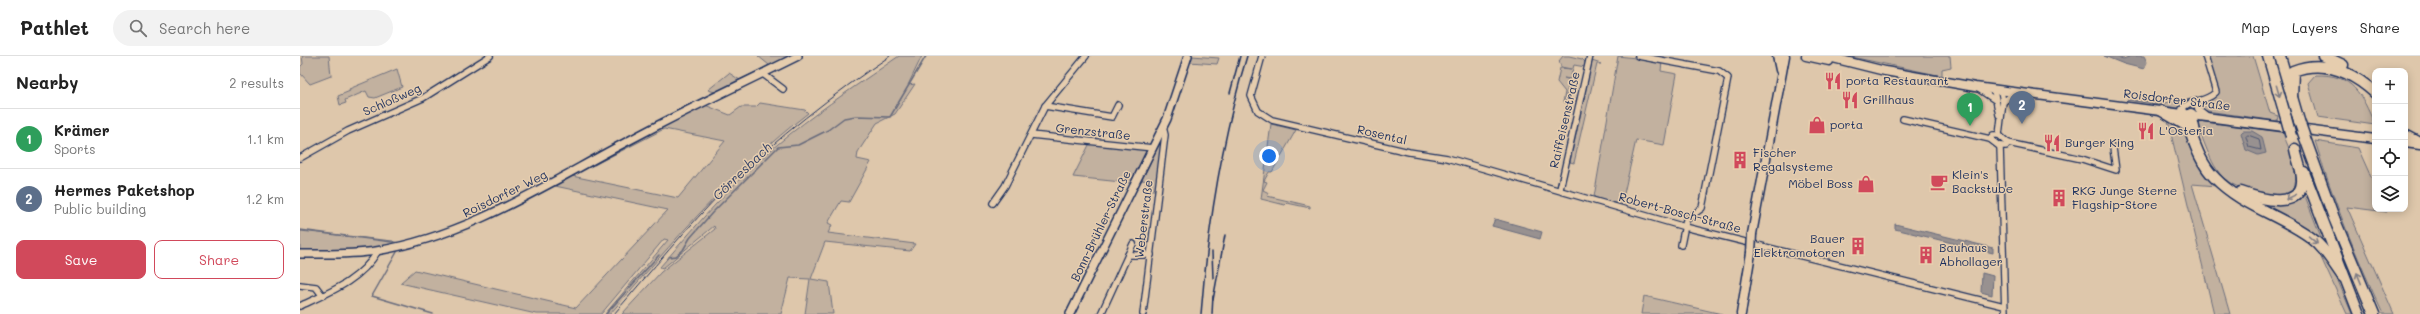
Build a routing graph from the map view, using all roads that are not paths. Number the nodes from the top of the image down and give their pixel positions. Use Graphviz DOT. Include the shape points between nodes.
graph roads {
  1 [pos="490,56"];
  2 [pos="798,56"];
  3 [pos="1086,56"];
  4 [pos="1188,56"];
  5 [pos="1262,56"];
  6 [pos="1590,56"];
  7 [pos="1638,56"];
  8 [pos="1777,56"];
  9 [pos="1785,56"];
  10 [pos="1806,56"];
  11 [pos="1825,56"];
  12 [pos="2205,56"];
  13 [pos="2268,56"];
  14 [pos="2280,56"];
  15 [pos="2324,56"];
  16 [pos="1864,67"];
  17 [pos="1780,71"];
  18 [pos="763,74"];
  19 [pos="1975,87"];
  20 [pos="2372,87"];
  21 [pos="783,89"];
  22 [pos="1998,90"];
  23 [pos="2372,90"];
  24 [pos="2015,93"];
  25 [pos="2292,98"];
  26 [pos="1995,100"];
  27 [pos="2002,102"];
  28 [pos="2194,102"];
  29 [pos="1118,105"];
  30 [pos="1046,106"];
  31 [pos="2162,111"];
  32 [pos="2187,113"];
  33 [pos="2207,116"];
  34 [pos="1999,118"];
  35 [pos="1903,119"];
  36 [pos="1163,127"];
  37 [pos="2188,128"];
  38 [pos="1031,135"];
  39 [pos="1999,135"];
  40 [pos="1990,139"];
  41 [pos="2372,139"];
  42 [pos="2408,141"];
  43 [pos="2008,143"];
  44 [pos="2420,144"];
  45 [pos="2000,146"];
  46 [pos="1153,148"];
  47 [pos="2113,148"];
  48 [pos="2295,149"];
  49 [pos="300,158"];
  50 [pos="1560,190"];
  51 [pos="992,203"];
  52 [pos="1684,227"];
  53 [pos="1134,244"];
  54 [pos="1681,245"];
  55 [pos="378,251"];
  56 [pos="300,254"];
  57 [pos="1128,255"];
  58 [pos="1151,255"];
  59 [pos="2343,277"];
  60 [pos="300,285"];
  61 [pos="322,295"];
  62 [pos="300,306"];
  63 [pos="2004,306"];
  64 [pos="1070,314"];
  65 [pos="1101,314"];
  66 [pos="1143,314"];
  67 [pos="1740,314"];
  68 [pos="2005,314"];
  69 [pos="2359,314"];
  70 [pos="2374,314"];
  1 -- 49 [label="street, Schloßweg" via="420,99 348,131"];
  2 -- 18 [label="street, Roisdorfer Weg"];
  3 -- 30 [label="street"];
  4 -- 36 [label="street, Bonn-Brühler-Straße"];
  5 -- 50 [label="street, Rosental" via="1250,96 1261,114 1272,120 1409,152 1447,158"];
  6 -- 50 [label="street, Raiffeisenstraße"];
  7 -- 52 [label="street" via="1719,71 1728,78 1702,208 1686,220"];
  8 -- 17 [label="main road"];
  9 -- 17 [label="main road"];
  10 -- 16 [label="main road, Roisdorfer Straße"];
  11 -- 16 [label="main road, Roisdorfer Straße"];
  12 -- 28 [label="street" via="2216,92 2209,99"];
  13 -- 48 [label="highway, one-way, bridge"];
  14 -- 25 [label="highway"];
  15 -- 20 [label="highway" via="2360,76"];
  16 -- 19 [label="main road, Roisdorfer Straße"];
  17 -- 67 [label="main road, bridge"];
  18 -- 21 [label="street"];
  18 -- 55 [label="street, Roisdorfer Weg" via="639,134 552,184 481,219 441,236"];
  19 -- 22 [label="main road, Roisdorfer Straße"];
  19 -- 26 [label="street, Roisdorfer Straße"];
  22 -- 24 [label="main road, Roisdorfer Straße"];
  22 -- 26 [label="street"];
  22 -- 27 [label="street"];
  23 -- 25 [label="highway" via="2364,82 2340,69 2318,64 2306,65 2293,71"];
  24 -- 27 [label="street"];
  24 -- 31 [label="main road, Roisdorfer Straße"];
  70 -- 25 [label="highway, one-way, bridge" via="2334,218"];
  26 -- 34 [label="street"];
  27 -- 34 [label="street"];
  28 -- 32 [label="street"];
  28 -- 33 [label="street"];
  29 -- 30 [label="street" via="1112,117"];
  30 -- 38 [label="street"];
  31 -- 32 [label="main road, Roisdorfer Straße"];
  31 -- 37 [label="highway" via="2177,118"];
  32 -- 33 [label="main road, Roisdorfer Straße"];
  32 -- 37 [label="highway"];
  48 -- 32 [label="highway, one-way" via="2302,181 2298,194 2284,200 2254,197 2230,186 2214,173"];
  33 -- 41 [label="main road, Roisdorfer Straße"];
  34 -- 39 [label="street"];
  35 -- 40 [label="street"];
  36 -- 46 [label="street, Bonn-Brühler-Straße"];
  36 -- 58 [label="street, Weberstraße" via="1165,135"];
  37 -- 59 [label="highway, one-way" via="2204,165 2214,178 2231,193 2312,238"];
  38 -- 46 [label="street, Grenzstraße"];
  38 -- 51 [label="street" via="1005,186"];
  39 -- 40 [label="street" via="1993,135"];
  39 -- 43 [label="street"];
  40 -- 45 [label="street" via="1993,144"];
  42 -- 44 [label="highway"];
  43 -- 45 [label="street" via="2006,146"];
  43 -- 47 [label="street" via="2082,159 2116,170"];
  45 -- 63 [label="street"];
  46 -- 64 [label="street, Bonn-Brühler-Straße"];
  48 -- 59 [label="highway"];
  50 -- 52 [label="street, Robert-Bosch-Straße"];
  52 -- 54 [label="street"];
  52 -- 63 [label="street, Robert-Bosch-Straße"];
  53 -- 57 [label="street"];
  55 -- 56 [label="street, Roisdorfer Weg" via="346,255"];
  55 -- 61 [label="street" via="359,276"];
  57 -- 58 [label="street"];
  57 -- 65 [label="street"];
  58 -- 66 [label="street, Weberstraße"];
  59 -- 69 [label="highway"];
  60 -- 61 [label="street" via="316,286 321,289"];
  61 -- 62 [label="street"];
  63 -- 68 [label="street"];
}
